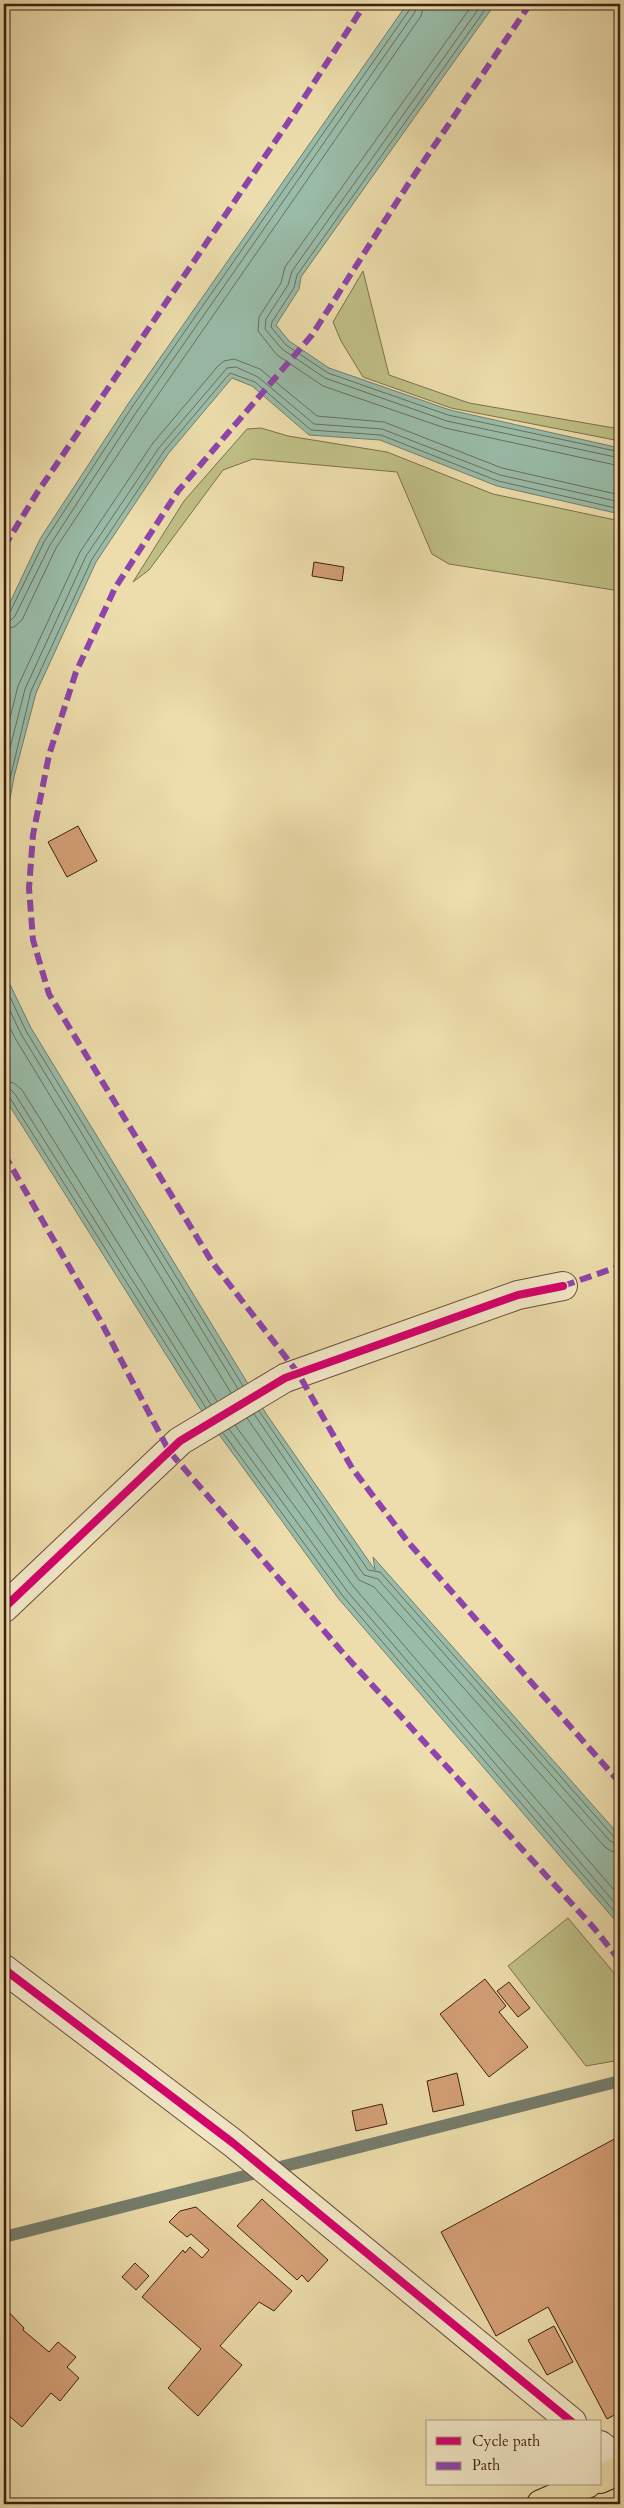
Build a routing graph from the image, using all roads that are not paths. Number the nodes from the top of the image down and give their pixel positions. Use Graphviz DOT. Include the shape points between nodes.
graph roads {
  1 [pos="563,1286"];
  2 [pos="4,1608"];
  3 [pos="4,1970"];
  4 [pos="570,2420"];
  5 [pos="602,2447"];
  6 [pos="620,2461"];
  7 [pos="620,2470"];
  8 [pos="602,2477"];
  9 [pos="582,2486"];
  10 [pos="541,2504"];
  1 -- 2 [label="street" via="518,1295 285,1378 180,1441"];
  3 -- 4 [label="street" via="254,2160"];
  5 -- 6 [label="street"];
  7 -- 8 [label="main road"];
  9 -- 10 [label="main road"];
}
